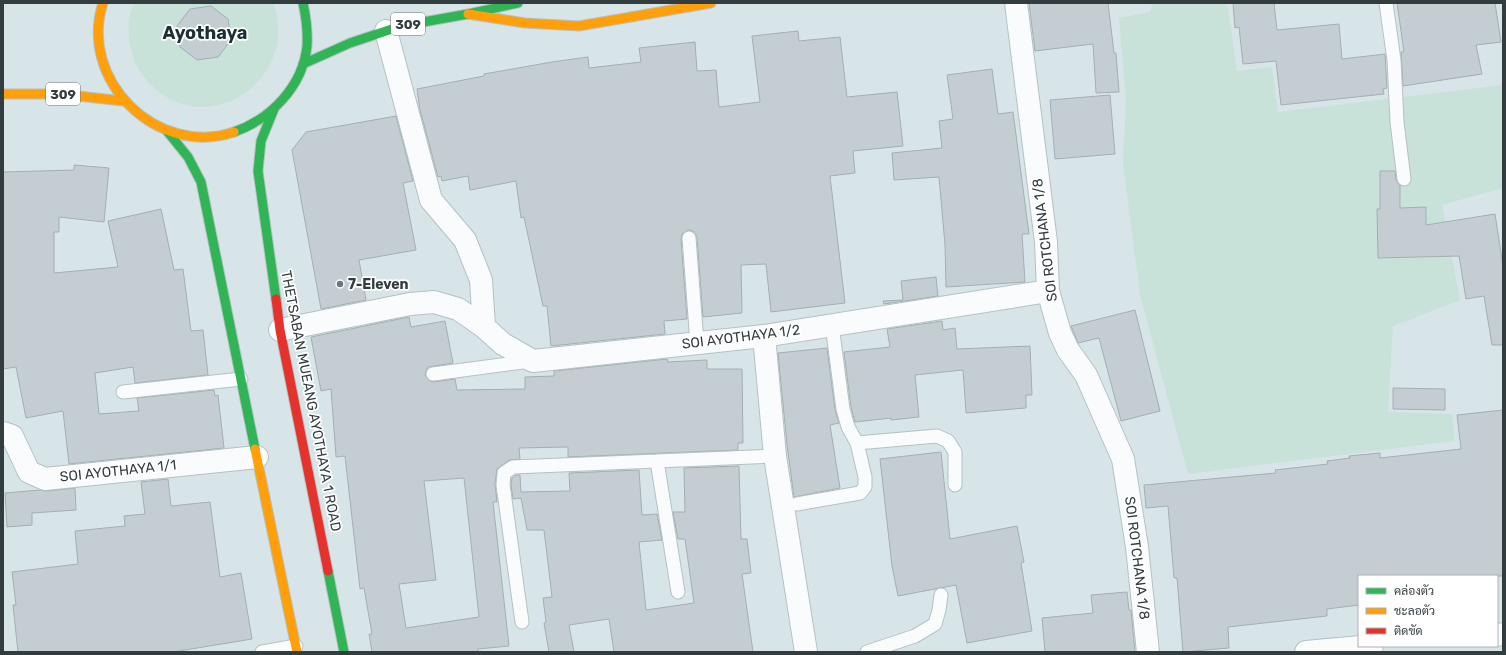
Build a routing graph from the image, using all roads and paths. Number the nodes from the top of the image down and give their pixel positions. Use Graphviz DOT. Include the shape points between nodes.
graph roads {
  1 [pos="103,3"];
  2 [pos="303,3"];
  3 [pos="518,3"];
  4 [pos="710,3"];
  5 [pos="1016,3"];
  6 [pos="1386,3"];
  7 [pos="468,14"];
  8 [pos="386,31"];
  9 [pos="304,64"];
  10 [pos="3,94"];
  11 [pos="123,101"];
  12 [pos="274,109"];
  13 [pos="167,131"];
  14 [pos="1404,179"];
  15 [pos="689,238"];
  16 [pos="1048,291"];
  17 [pos="832,325"];
  18 [pos="484,327"];
  19 [pos="280,330"];
  20 [pos="764,336"];
  21 [pos="697,343"];
  22 [pos="533,361"];
  23 [pos="433,374"];
  24 [pos="241,379"];
  25 [pos="123,392"];
  26 [pos="3,433"];
  27 [pos="857,443"];
  28 [pos="775,456"];
  29 [pos="257,457"];
  30 [pos="657,461"];
  31 [pos="955,485"];
  32 [pos="797,504"];
  33 [pos="678,592"];
  34 [pos="941,595"];
  35 [pos="522,622"];
  36 [pos="1361,647"];
  37 [pos="297,649"];
  38 [pos="262,652"];
  39 [pos="344,652"];
  40 [pos="806,652"];
  41 [pos="866,652"];
  42 [pos="1148,652"];
  43 [pos="1306,652"];
  1 -- 11 [label="main road" via="98,32 101,57 110,80"];
  2 -- 9 [label="main road" via="308,39"];
  3 -- 7 [label="main road, 309"];
  4 -- 7 [label="main road" via="579,26 525,23"];
  5 -- 16 [label="street, SOI ROTCHANA 1/8" via="1046,242"];
  6 -- 14 [label="lane" via="1394,60 1397,122"];
  7 -- 8 [label="main road, 309"];
  8 -- 9 [label="main road, 309" via="350,43"];
  8 -- 18 [label="street" via="431,200 465,240 481,280"];
  9 -- 12 [label="main road" via="290,91"];
  10 -- 11 [label="main road, 309" via="60,94"];
  11 -- 13 [label="main road" via="136,113"];
  12 -- 13 [label="main road" via="251,126 224,135 195,137"];
  12 -- 19 [label="main road, THETSABAN MUEANG AYOTHAYA 1 ROAD" via="261,141 258,171"];
  13 -- 24 [label="main road" via="188,157 201,182"];
  15 -- 21 [label="lane"];
  16 -- 17 [label="street, SOI AYOTHAYA 1/2"];
  16 -- 42 [label="street, SOI ROTCHANA 1/8" via="1060,333 1068,350 1086,375 1123,460 1137,547"];
  17 -- 20 [label="street, SOI AYOTHAYA 1/2"];
  17 -- 27 [label="lane" via="843,409 848,427"];
  18 -- 19 [label="street" via="458,309 434,302 410,304"];
  18 -- 22 [label="street" via="504,344"];
  19 -- 39 [label="main road, THETSABAN MUEANG AYOTHAYA 1 ROAD"];
  20 -- 21 [label="street, SOI AYOTHAYA 1/2"];
  20 -- 28 [label="street"];
  21 -- 22 [label="street, SOI AYOTHAYA 1/2"];
  22 -- 23 [label="lane, SOI AYOTHAYA 1/2"];
  24 -- 25 [label="lane"];
  24 -- 29 [label="main road"];
  26 -- 29 [label="street, SOI AYOTHAYA 1/1" via="12,436 29,472 45,479"];
  27 -- 31 [label="lane" via="937,436 948,441 955,452"];
  27 -- 32 [label="lane" via="865,478 865,487 860,493"];
  28 -- 30 [label="lane"];
  28 -- 40 [label="street"];
  29 -- 37 [label="main road"];
  30 -- 33 [label="lane"];
  30 -- 35 [label="lane" via="513,467 504,473 503,485"];
  34 -- 41 [label="lane" via="935,624 915,636"];
  36 -- 43 [label="street"];
  37 -- 38 [label="lane"];
}
